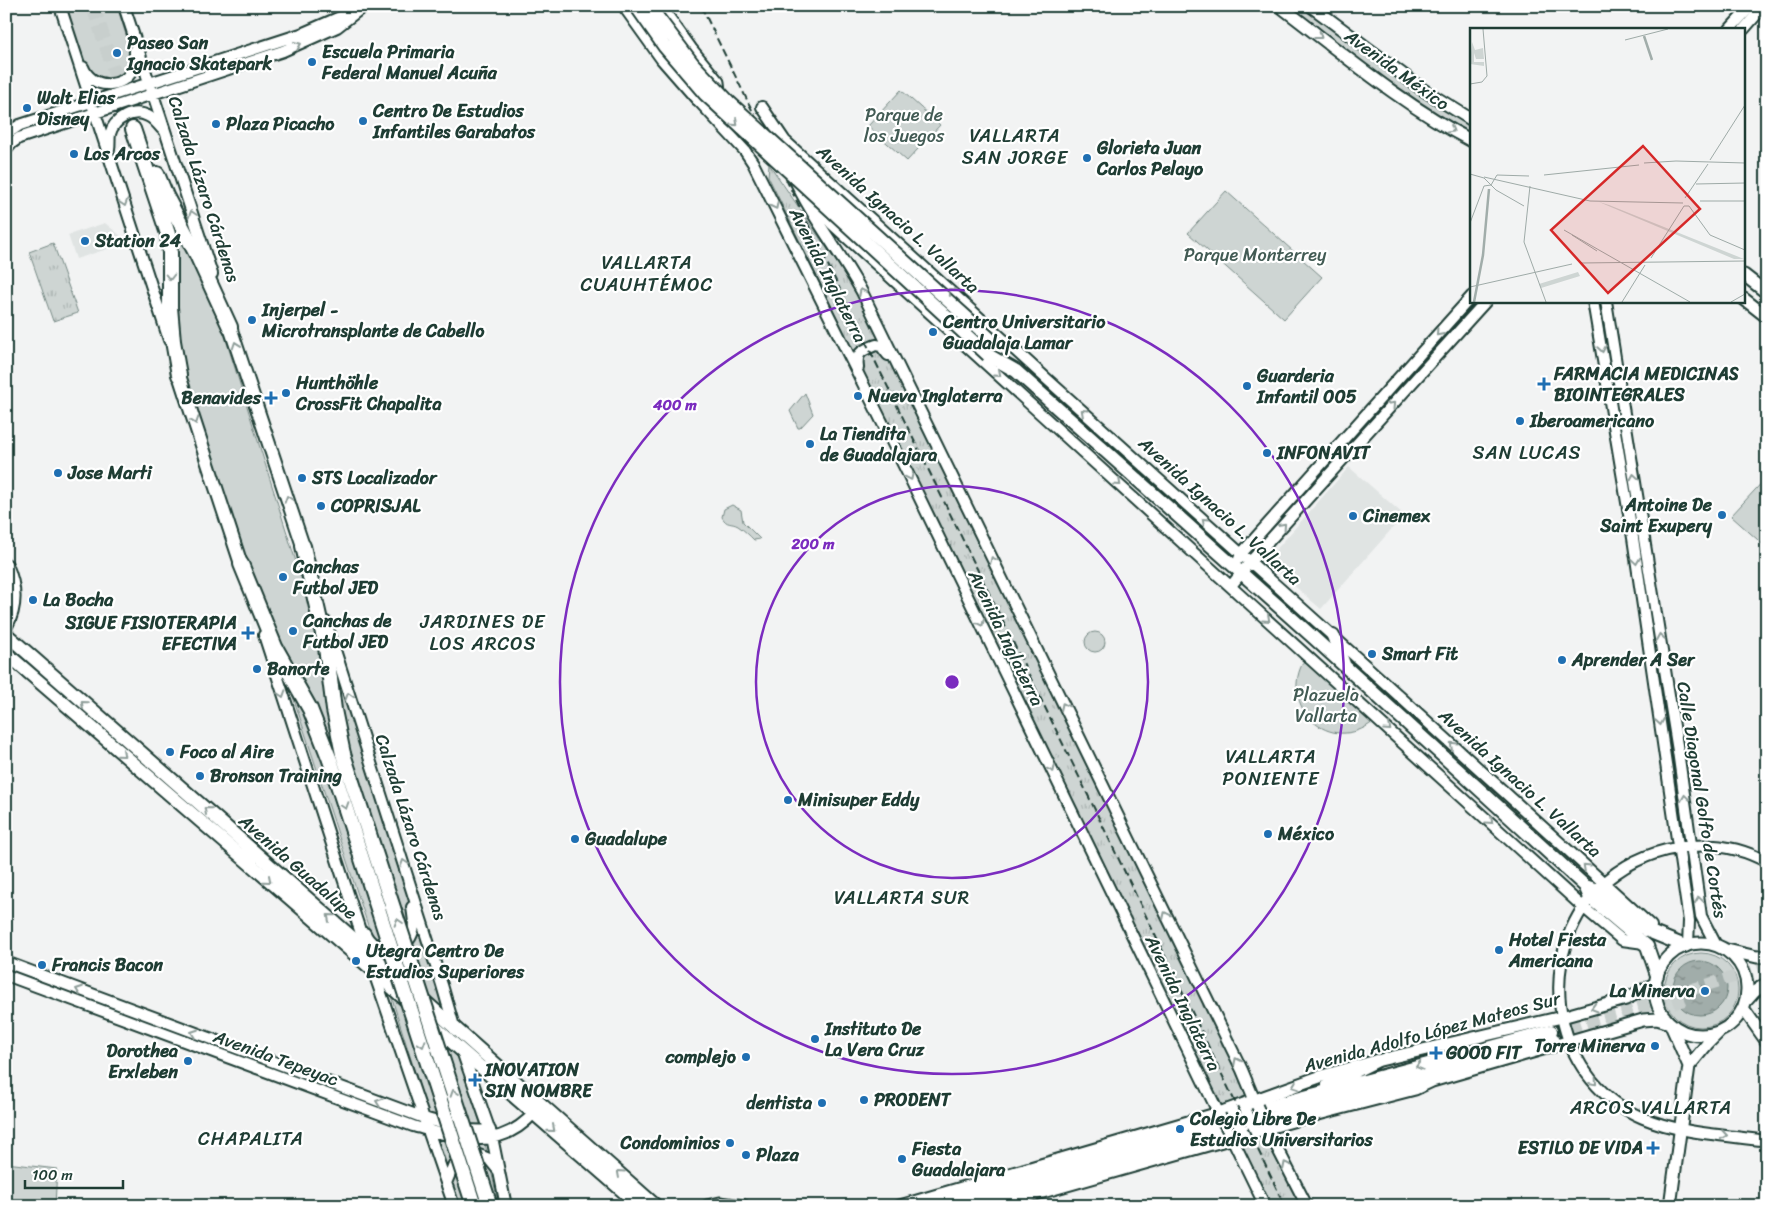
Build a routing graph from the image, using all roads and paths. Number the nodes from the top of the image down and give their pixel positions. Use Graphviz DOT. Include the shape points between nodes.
graph roads {
  1 [pos="60,6"];
  2 [pos="124,6"];
  3 [pos="364,6"];
  4 [pos="624,6"];
  5 [pos="636,6"];
  6 [pos="649,6"];
  7 [pos="660,6"];
  8 [pos="1280,6"];
  9 [pos="1302,6"];
  10 [pos="1311,6"];
  11 [pos="1751,6"];
  12 [pos="1764,6"];
  13 [pos="351,15"];
  14 [pos="1336,25"];
  15 [pos="1731,28"];
  16 [pos="1745,28"];
  17 [pos="67,30"];
  18 [pos="135,42"];
  19 [pos="148,83"];
  20 [pos="152,95"];
  21 [pos="696,99"];
  22 [pos="91,102"];
  23 [pos="760,103"];
  24 [pos="94,114"];
  25 [pos="1470,119"];
  26 [pos="6,134"];
  27 [pos="165,134"];
  28 [pos="1470,140"];
  29 [pos="6,150"];
  30 [pos="109,157"];
  31 [pos="818,170"];
  32 [pos="1746,277"];
  33 [pos="1767,293"];
  34 [pos="1470,298"];
  35 [pos="1746,301"];
  36 [pos="1485,302"];
  37 [pos="1593,302"];
  38 [pos="1606,302"];
  39 [pos="1767,317"];
  40 [pos="230,327"];
  41 [pos="897,365"];
  42 [pos="1016,371"];
  43 [pos="179,374"];
  44 [pos="859,375"];
  45 [pos="303,546"];
  46 [pos="1241,554"];
  47 [pos="1250,562"];
  48 [pos="241,564"];
  49 [pos="6,565"];
  50 [pos="1238,570"];
  51 [pos="1230,585"];
  52 [pos="6,626"];
  53 [pos="6,634"];
  54 [pos="1333,636"];
  55 [pos="6,653"];
  56 [pos="1345,667"];
  57 [pos="337,757"];
  58 [pos="1692,846"];
  59 [pos="1679,848"];
  60 [pos="1767,862"];
  61 [pos="410,882"];
  62 [pos="1592,893"];
  63 [pos="349,896"];
  64 [pos="1686,945"];
  65 [pos="1721,948"];
  66 [pos="366,949"];
  67 [pos="1767,956"];
  68 [pos="6,962"];
  69 [pos="374,971"];
  70 [pos="6,975"];
  71 [pos="1656,979"];
  72 [pos="1767,983"];
  73 [pos="1745,1005"];
  74 [pos="1562,1017"];
  75 [pos="1670,1023"];
  76 [pos="454,1027"];
  77 [pos="1722,1030"];
  78 [pos="1569,1041"];
  79 [pos="1767,1042"];
  80 [pos="463,1052"];
  81 [pos="1376,1062"];
  82 [pos="1689,1066"];
  83 [pos="1432,1081"];
  84 [pos="1301,1098"];
  85 [pos="1256,1103"];
  86 [pos="1319,1105"];
  87 [pos="534,1114"];
  88 [pos="1220,1114"];
  89 [pos="424,1118"];
  90 [pos="1266,1126"];
  91 [pos="1681,1129"];
  92 [pos="429,1130"];
  93 [pos="491,1134"];
  94 [pos="1231,1136"];
  95 [pos="1767,1141"];
  96 [pos="500,1172"];
  97 [pos="446,1183"];
  98 [pos="972,1184"];
  99 [pos="1015,1185"];
  100 [pos="454,1206"];
  101 [pos="474,1206"];
  102 [pos="490,1206"];
  103 [pos="506,1206"];
  104 [pos="640,1206"];
  105 [pos="656,1206"];
  106 [pos="707,1206"];
  107 [pos="744,1206"];
  108 [pos="900,1206"];
  109 [pos="925,1206"];
  110 [pos="960,1206"];
  111 [pos="989,1206"];
  112 [pos="993,1206"];
  113 [pos="1265,1206"];
  114 [pos="1307,1206"];
  115 [pos="1670,1206"];
  1 -- 17 [label="street, Calzada Lázaro Cárdenas"];
  2 -- 18 [label="street, Calzada Lázaro Cárdenas"];
  3 -- 13 [label="street"];
  4 -- 21 [label="main road"];
  5 -- 42 [label="main road, Avenida Ignacio L. Vallarta, one-way, bridge" via="664,46 705,94 988,355"];
  6 -- 42 [label="main road, Avenida Ignacio L. Vallarta, bridge" via="693,64 729,102 997,345"];
  7 -- 21 [label="main road" via="718,82 716,96 705,102"];
  8 -- 28 [label="main road, Avenida México, one-way" via="1399,96"];
  9 -- 14 [label="main road" via="1318,18"];
  10 -- 14 [label="main road, Avenida México"];
  11 -- 15 [label="street"];
  12 -- 16 [label="street"];
  13 -- 19 [label="street"];
  20 -- 13 [label="street, one-way" via="307,41"];
  14 -- 25 [label="main road, Avenida México" via="1438,100"];
  17 -- 18 [label="street" via="85,72 100,84 126,78 133,69"];
  17 -- 22 [label="street, Calzada Lázaro Cárdenas"];
  18 -- 19 [label="street, Calzada Lázaro Cárdenas"];
  19 -- 20 [label="street, Calzada Lázaro Cárdenas"];
  19 -- 22 [label="street"];
  20 -- 24 [label="street"];
  20 -- 27 [label="street, Calzada Lázaro Cárdenas"];
  21 -- 44 [label="street, Avenida Inglaterra, one-way" via="753,163"];
  22 -- 24 [label="street, Calzada Lázaro Cárdenas"];
  22 -- 26 [label="street" via="20,125"];
  23 -- 31 [label="street, Avenida Ignacio L. Vallarta" via="782,137"];
  41 -- 23 [label="street, Avenida Inglaterra, one-way" via="849,267 798,188"];
  24 -- 29 [label="street" via="19,138"];
  24 -- 30 [label="street, Calzada Lázaro Cárdenas"];
  27 -- 30 [label="street" via="148,116 131,114 115,124 110,134"];
  40 -- 27 [label="street, Calzada Lázaro Cárdenas, one-way"];
  30 -- 43 [label="street, Calzada Lázaro Cárdenas, one-way"];
  46 -- 31 [label="street, Avenida Ignacio L. Vallarta, one-way"];
  31 -- 51 [label="street, Avenida Ignacio L. Vallarta, one-way" via="815,194 823,214 832,224"];
  32 -- 33 [label="main road"];
  34 -- 46 [label="street, one-way"];
  35 -- 39 [label="main road"];
  47 -- 36 [label="street, one-way"];
  37 -- 59 [label="street, Calle Diagonal Golfo de Cortés, one-way" via="1633,538"];
  58 -- 38 [label="street, Calle Diagonal Golfo de Cortés, one-way"];
  40 -- 43 [label="highway, Calzada Lázaro Cárdenas, one-way" via="136,127 168,234 170,307"];
  45 -- 40 [label="main road, Calzada Lázaro Cárdenas, one-way"];
  41 -- 44 [label="street" via="881,346 876,345 862,351 857,358"];
  85 -- 41 [label="street, Avenida Inglaterra, one-way"];
  42 -- 50 [label="main road, Avenida Ignacio L. Vallarta"];
  43 -- 48 [label="main road, Calzada Lázaro Cárdenas, one-way"];
  44 -- 88 [label="street, Avenida Inglaterra, one-way"];
  45 -- 57 [label="highway, Calzada Lázaro Cárdenas" via="324,638"];
  61 -- 45 [label="street, Calzada Lázaro Cárdenas, one-way"];
  46 -- 47 [label="street, Avenida Ignacio L. Vallarta"];
  46 -- 50 [label="street"];
  47 -- 50 [label="street"];
  47 -- 54 [label="street, Avenida Ignacio L. Vallarta"];
  48 -- 57 [label="highway, Calzada Lázaro Cárdenas" via="275,647"];
  48 -- 63 [label="street, Calzada Lázaro Cárdenas, one-way"];
  49 -- 52 [label="main road" via="14,597"];
  50 -- 51 [label="street"];
  50 -- 56 [label="main road, Avenida Ignacio L. Vallarta"];
  51 -- 62 [label="street, Avenida Ignacio L. Vallarta, one-way"];
  66 -- 53 [label="main road, Avenida Guadalupe, one-way"];
  54 -- 56 [label="main road"];
  62 -- 54 [label="street, Avenida Ignacio L. Vallarta, one-way"];
  55 -- 69 [label="main road, Avenida Guadalupe, one-way"];
  56 -- 62 [label="main road, Avenida Ignacio L. Vallarta"];
  57 -- 101 [label="highway, Calzada Lázaro Cárdenas, one-way, bridge"];
  102 -- 57 [label="highway, Calzada Lázaro Cárdenas, one-way, bridge"];
  58 -- 59 [label="street"];
  58 -- 60 [label="street" via="1737,849"];
  65 -- 58 [label="street, Calle Diagonal Golfo de Cortés, one-way" via="1701,916"];
  59 -- 62 [label="street" via="1642,858"];
  59 -- 64 [label="street, Calle Diagonal Golfo de Cortés" via="1689,921"];
  61 -- 63 [label="street" via="414,927 409,939 395,949 380,948 371,943 355,902"];
  61 -- 76 [label="street, Calzada Lázaro Cárdenas"];
  62 -- 64 [label="main road, Avenida Ignacio L. Vallarta" via="1648,931"];
  62 -- 71 [label="main road, Avenida Ignacio L. Vallarta" via="1644,943"];
  62 -- 74 [label="street" via="1568,935 1561,959 1558,988"];
  63 -- 66 [label="street, Calzada Lázaro Cárdenas"];
  64 -- 65 [label="main road" via="1697,943"];
  64 -- 71 [label="main road" via="1668,957"];
  65 -- 67 [label="main road"];
  65 -- 73 [label="main road" via="1740,964 1744,972"];
  66 -- 69 [label="street, Calzada Lázaro Cárdenas"];
  66 -- 76 [label="main road, Avenida Guadalupe"];
  89 -- 68 [label="street, Avenida Tepeyac, one-way"];
  69 -- 80 [label="main road, Avenida Guadalupe"];
  69 -- 89 [label="street, Calzada Lázaro Cárdenas"];
  70 -- 92 [label="street, Avenida Tepeyac"];
  71 -- 74 [label="main road, Avenida Adolfo López Mateos Sur, one-way" via="1626,998"];
  71 -- 75 [label="main road" via="1658,1005"];
  72 -- 73 [label="main road" via="1754,992"];
  73 -- 77 [label="main road" via="1731,1024"];
  73 -- 79 [label="main road"];
  74 -- 78 [label="street"];
  74 -- 81 [label="main road, Avenida Adolfo López Mateos Sur"];
  75 -- 77 [label="main road" via="1695,1034"];
  75 -- 78 [label="main road" via="1657,1019 1643,1020"];
  75 -- 82 [label="main road"];
  76 -- 80 [label="street, Calzada Lázaro Cárdenas"];
  105 -- 76 [label="main road, Avenida Guadalupe, one-way"];
  77 -- 82 [label="main road"];
  78 -- 83 [label="main road"];
  78 -- 91 [label="street, one-way" via="1583,1068 1608,1096 1642,1118"];
  80 -- 87 [label="main road, Avenida Guadalupe"];
  80 -- 93 [label="street, Calzada Lázaro Cárdenas"];
  81 -- 84 [label="main road"];
  81 -- 85 [label="main road, Avenida Adolfo López Mateos Sur, one-way" via="1322,1076"];
  82 -- 91 [label="main road"];
  83 -- 86 [label="main road" via="1350,1101"];
  83 -- 90 [label="main road" via="1415,1089"];
  86 -- 84 [label="main road, Avenida Adolfo López Mateos Sur, one-way" via="1552,1035"];
  84 -- 99 [label="main road, Avenida Adolfo López Mateos Sur"];
  85 -- 88 [label="main road, Avenida Adolfo López Mateos Sur"];
  85 -- 90 [label="street, Avenida Inglaterra, bridge"];
  86 -- 99 [label="main road, Avenida Adolfo López Mateos Sur"];
  87 -- 93 [label="street, Avenida Tepeyac" via="519,1127"];
  87 -- 104 [label="main road, Avenida Guadalupe, one-way"];
  88 -- 94 [label="street, Avenida Inglaterra, bridge"];
  88 -- 98 [label="main road, Avenida Adolfo López Mateos Sur"];
  89 -- 92 [label="street, Calzada Lázaro Cárdenas"];
  89 -- 93 [label="street, Avenida Tepeyac"];
  90 -- 94 [label="main road"];
  114 -- 90 [label="street, Avenida Inglaterra, one-way"];
  91 -- 95 [label="street, one-way"];
  91 -- 115 [label="main road"];
  92 -- 93 [label="street, Avenida Tepeyac" via="479,1140"];
  92 -- 97 [label="street, Calzada Lázaro Cárdenas"];
  93 -- 96 [label="street, Calzada Lázaro Cárdenas"];
  94 -- 112 [label="main road"];
  94 -- 113 [label="street, Avenida Inglaterra"];
  96 -- 97 [label="street" via="489,1159 469,1155 454,1164"];
  96 -- 103 [label="street, Calzada Lázaro Cárdenas"];
  97 -- 100 [label="street, Calzada Lázaro Cárdenas"];
  98 -- 99 [label="main road"];
  98 -- 108 [label="main road, Avenida Adolfo López Mateos Sur"];
  99 -- 109 [label="main road, Avenida Adolfo López Mateos Sur"];
  99 -- 110 [label="main road, Avenida Adolfo López Mateos Sur"];
  99 -- 111 [label="main road"];
  106 -- 107 [label="main road" via="726,1203"];
}
